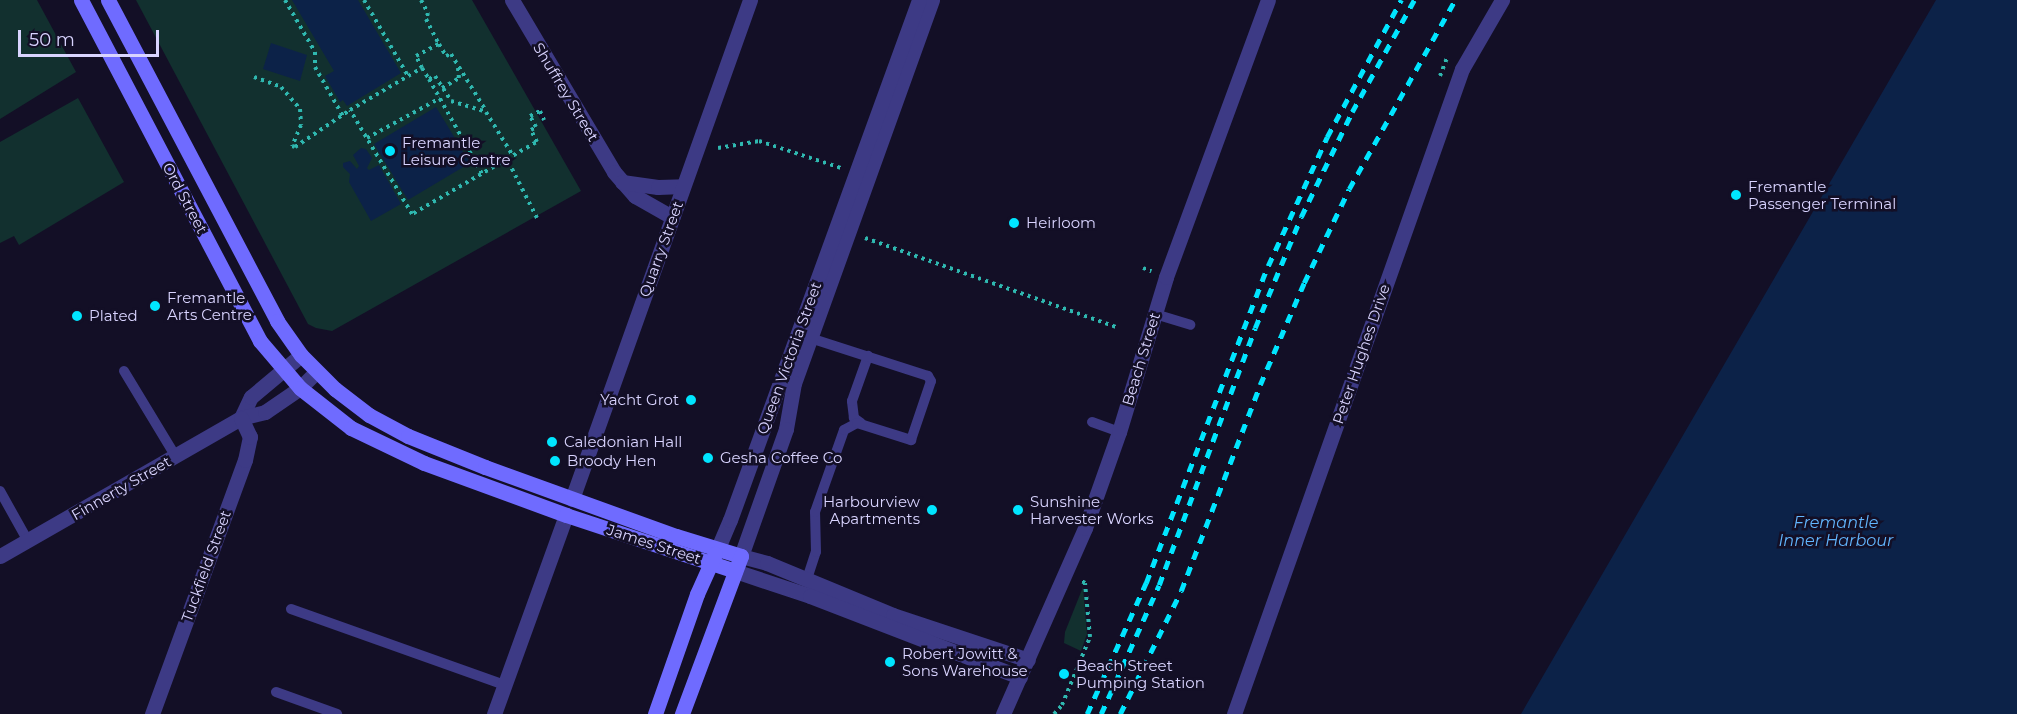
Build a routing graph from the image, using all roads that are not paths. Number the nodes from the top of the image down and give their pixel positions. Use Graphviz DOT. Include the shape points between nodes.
graph roads {
  1 [pos="81,0"];
  2 [pos="108,0"];
  3 [pos="512,0"];
  4 [pos="750,0"];
  5 [pos="920,0"];
  6 [pos="932,0"];
  7 [pos="1268,0"];
  8 [pos="1502,0"];
  9 [pos="622,182"];
  10 [pos="683,186"];
  11 [pos="672,217"];
  12 [pos="1155,314"];
  13 [pos="1190,325"];
  14 [pos="810,338"];
  15 [pos="301,355"];
  16 [pos="868,356"];
  17 [pos="282,370"];
  18 [pos="124,371"];
  19 [pos="316,372"];
  20 [pos="300,388"];
  21 [pos="852,401"];
  22 [pos="241,418"];
  23 [pos="1092,422"];
  24 [pos="861,423"];
  25 [pos="844,430"];
  26 [pos="1119,432"];
  27 [pos="176,457"];
  28 [pos="0,491"];
  29 [pos="572,499"];
  30 [pos="566,515"];
  31 [pos="28,541"];
  32 [pos="718,548"];
  33 [pos="0,556"];
  34 [pos="741,556"];
  35 [pos="711,563"];
  36 [pos="735,571"];
  37 [pos="807,579"];
  38 [pos="291,609"];
  39 [pos="1028,660"];
  40 [pos="1020,677"];
  41 [pos="504,685"];
  42 [pos="276,692"];
  43 [pos="152,714"];
  44 [pos="337,714"];
  45 [pos="494,714"];
  46 [pos="655,714"];
  47 [pos="682,714"];
  48 [pos="1003,714"];
  49 [pos="1234,714"];
  1 -- 17 [label="main road, Ord Street" via="260,341"];
  2 -- 15 [label="main road, Ord Street" via="270,308"];
  3 -- 9 [label="street, Shuffrey Street"];
  4 -- 10 [label="street, Quarry Street"];
  5 -- 32 [label="street, Queen Victoria Street"];
  6 -- 14 [label="street, Queen Victoria Street"];
  7 -- 12 [label="street, Beach Street"];
  8 -- 49 [label="street, Peter Hughes Drive" via="1458,79"];
  9 -- 10 [label="street"];
  9 -- 11 [label="street, Shuffrey Street" via="635,196"];
  10 -- 11 [label="street, Quarry Street"];
  11 -- 29 [label="street, Quarry Street"];
  12 -- 13 [label="lane"];
  12 -- 26 [label="street, Beach Street"];
  14 -- 16 [label="lane"];
  14 -- 34 [label="street, Queen Victoria Street" via="794,383 786,429"];
  15 -- 17 [label="street, Finnerty Street"];
  15 -- 19 [label="main road, Ord Street"];
  16 -- 21 [label="lane"];
  16 -- 24 [label="lane" via="928,376 931,384 911,440"];
  17 -- 20 [label="main road, Ord Street"];
  17 -- 22 [label="street, Finnerty Street" via="251,397"];
  18 -- 27 [label="lane"];
  19 -- 20 [label="street, Finnerty Street"];
  19 -- 29 [label="main road, James Street" via="369,415 408,436"];
  20 -- 22 [label="street, Finnerty Street" via="264,412"];
  20 -- 30 [label="main road, James Street" via="351,428 400,453"];
  21 -- 24 [label="lane" via="854,418"];
  21 -- 25 [label="lane"];
  22 -- 27 [label="street, Finnerty Street"];
  22 -- 43 [label="street, Tuckfield Street" via="250,437 245,460"];
  23 -- 26 [label="lane"];
  24 -- 25 [label="lane" via="852,423"];
  25 -- 37 [label="lane" via="814,517 816,552"];
  26 -- 39 [label="street, Beach Street" via="1084,528"];
  27 -- 31 [label="street, Finnerty Street"];
  28 -- 31 [label="lane"];
  29 -- 32 [label="main road, James Street"];
  30 -- 35 [label="main road, James Street"];
  30 -- 41 [label="street"];
  31 -- 33 [label="street, Finnerty Street"];
  32 -- 34 [label="main road, James Street"];
  32 -- 35 [label="main road, Queen Victoria Street"];
  34 -- 36 [label="main road, Queen Victoria Street"];
  34 -- 37 [label="street, James Street"];
  35 -- 36 [label="main road, James Street"];
  35 -- 46 [label="main road, Queen Victoria Street"];
  36 -- 40 [label="street, James Street"];
  36 -- 47 [label="main road, Queen Victoria Street"];
  37 -- 39 [label="street, James Street" via="893,615"];
  38 -- 41 [label="lane"];
  39 -- 40 [label="street, Beach Street"];
  40 -- 48 [label="street, Beach Street"];
  41 -- 45 [label="street"];
  42 -- 44 [label="lane"];
}
